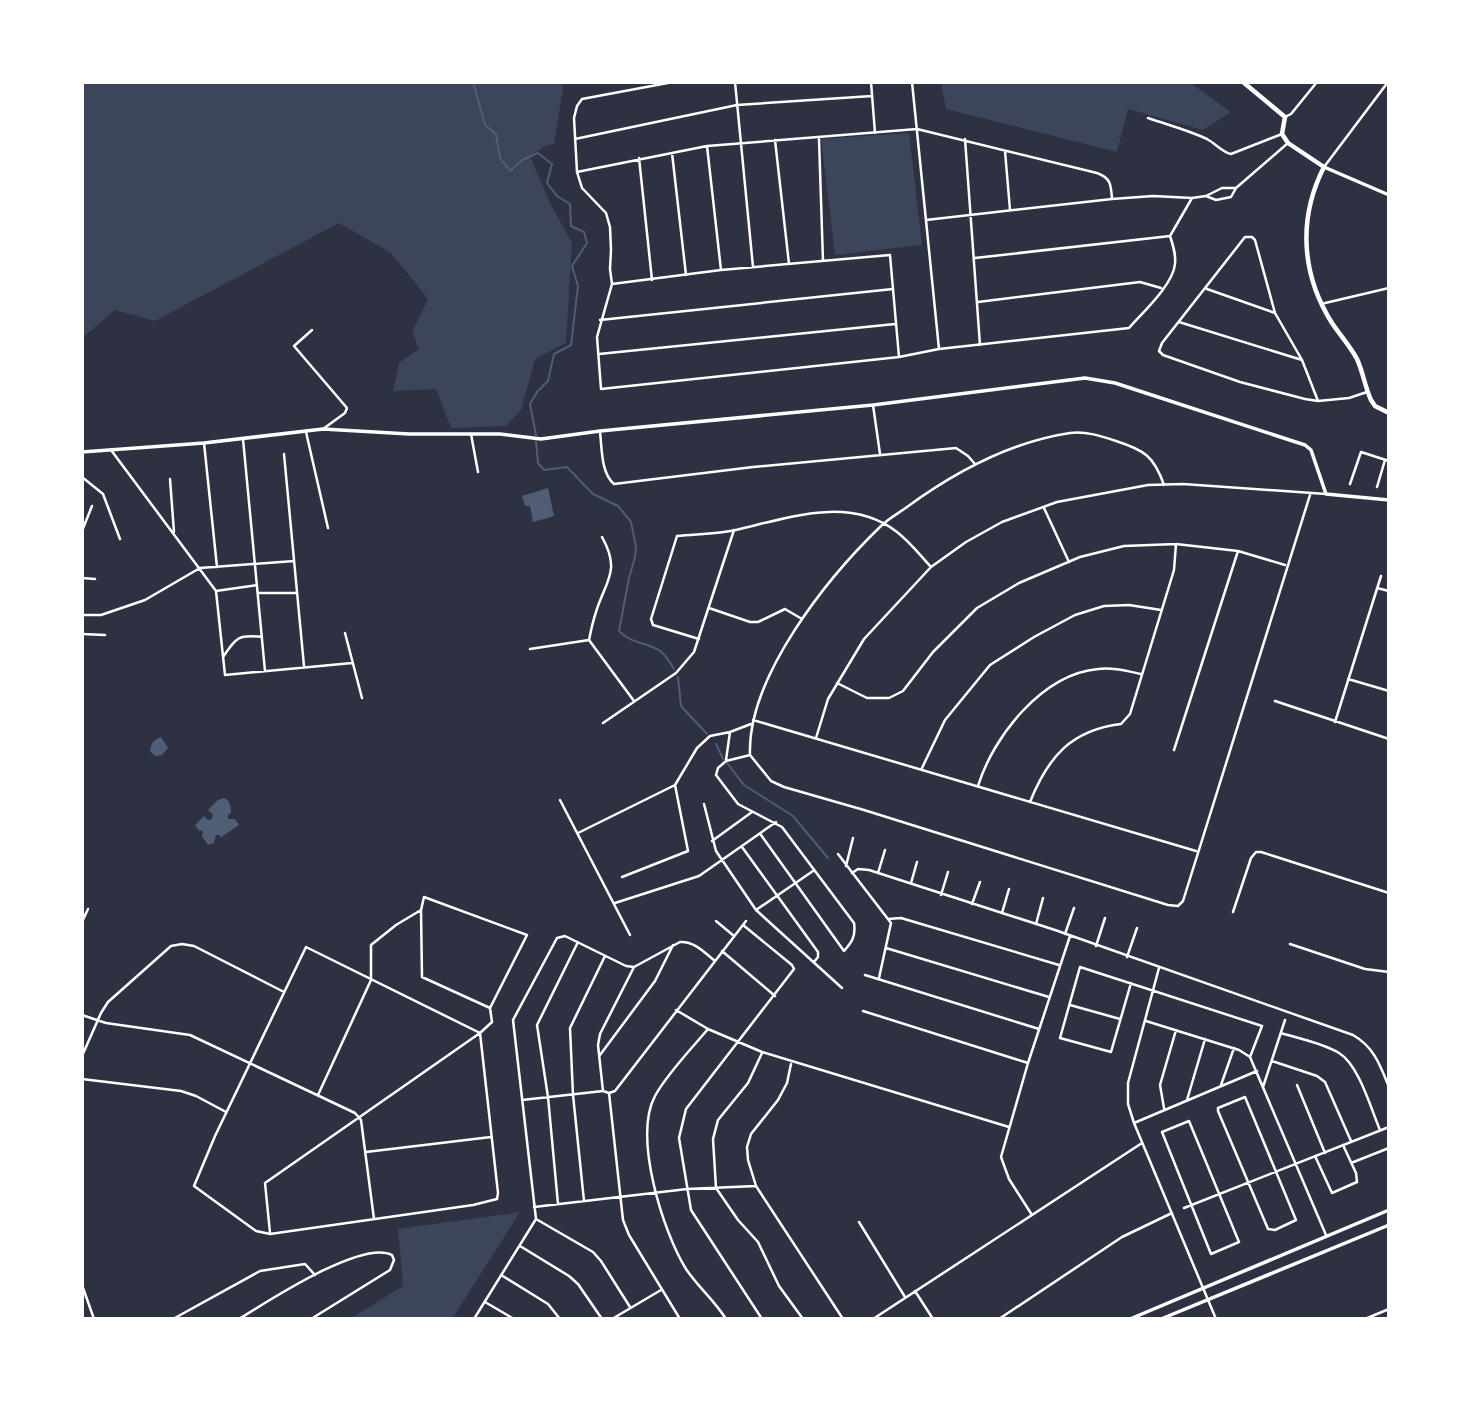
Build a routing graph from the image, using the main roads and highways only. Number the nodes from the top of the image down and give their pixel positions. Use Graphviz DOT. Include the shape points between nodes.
graph roads {
  1 [pos="1243,82"];
  2 [pos="1389,413"];
  1 -- 2 [label="main road" via="1285,117 1282,134 1288,143 1324,167 1312,194 1306,231 1310,271 1321,304 1356,357 1367,392 1375,406"];
}
